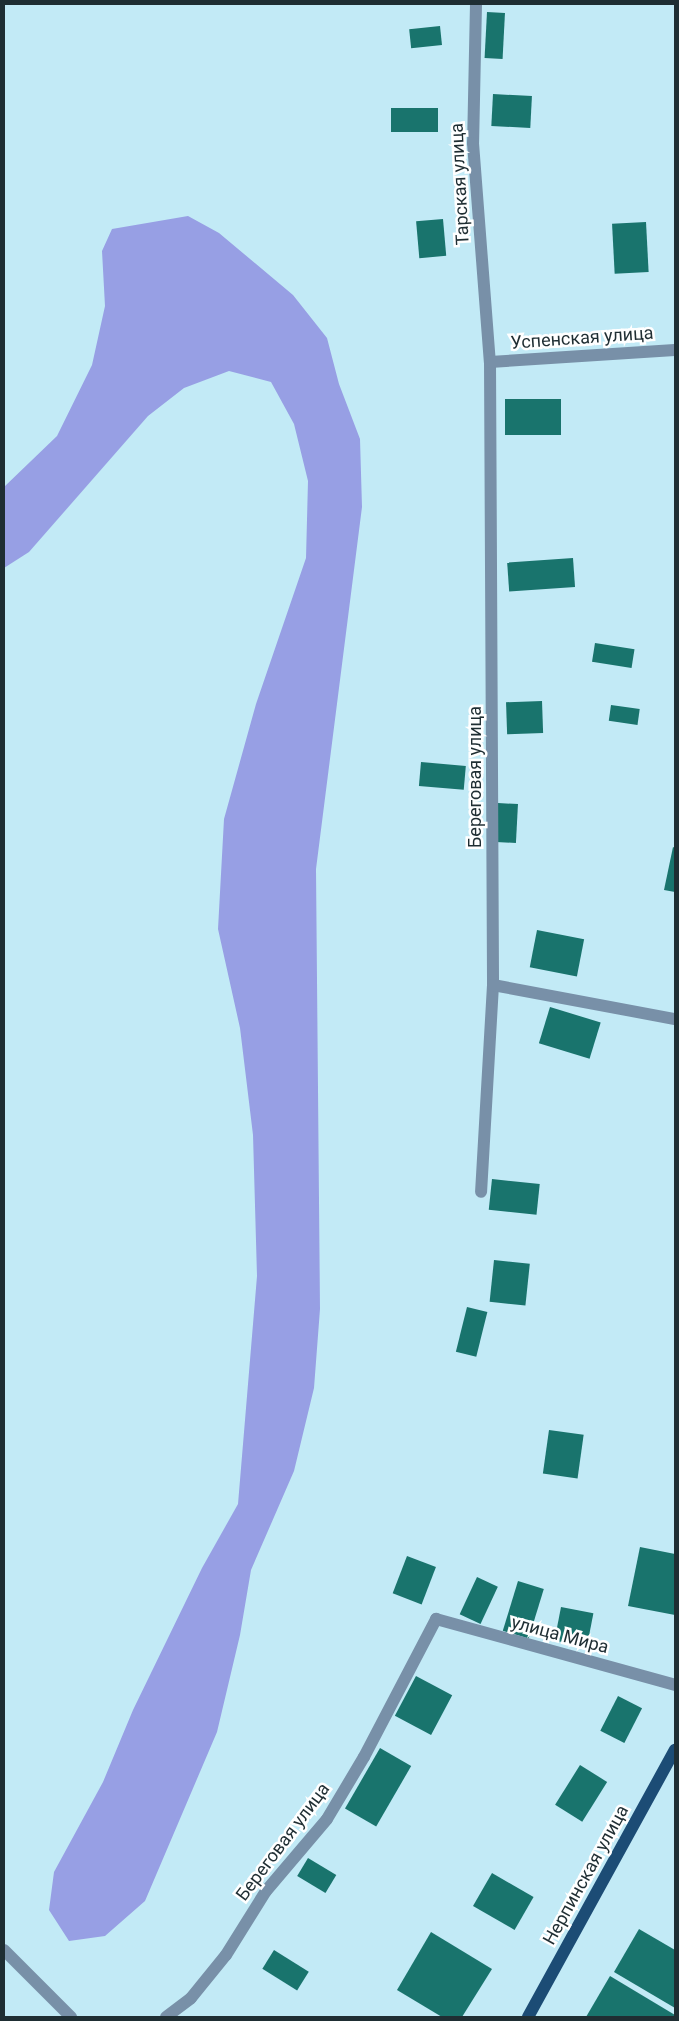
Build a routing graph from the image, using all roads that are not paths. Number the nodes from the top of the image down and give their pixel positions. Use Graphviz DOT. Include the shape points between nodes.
graph roads {
  1 [pos="476,4"];
  2 [pos="675,350"];
  3 [pos="490,362"];
  4 [pos="493,985"];
  5 [pos="675,1019"];
  6 [pos="481,1192"];
  7 [pos="436,1619"];
  8 [pos="675,1685"];
  9 [pos="675,1750"];
  10 [pos="4,1950"];
  11 [pos="71,2017"];
  12 [pos="166,2017"];
  13 [pos="528,2017"];
  1 -- 3 [label="street, Тарская улица" via="473,144"];
  2 -- 3 [label="street, Успенская улица"];
  3 -- 4 [label="street, Береговая улица"];
  4 -- 5 [label="street"];
  4 -- 6 [label="street, Береговая улица"];
  7 -- 8 [label="street, улица Мира"];
  7 -- 12 [label="street, Береговая улица" via="368,1749 327,1819 266,1892 226,1954 191,1998"];
  9 -- 13 [label="main road, Нерпинская улица"];
  10 -- 11 [label="street"];
}
